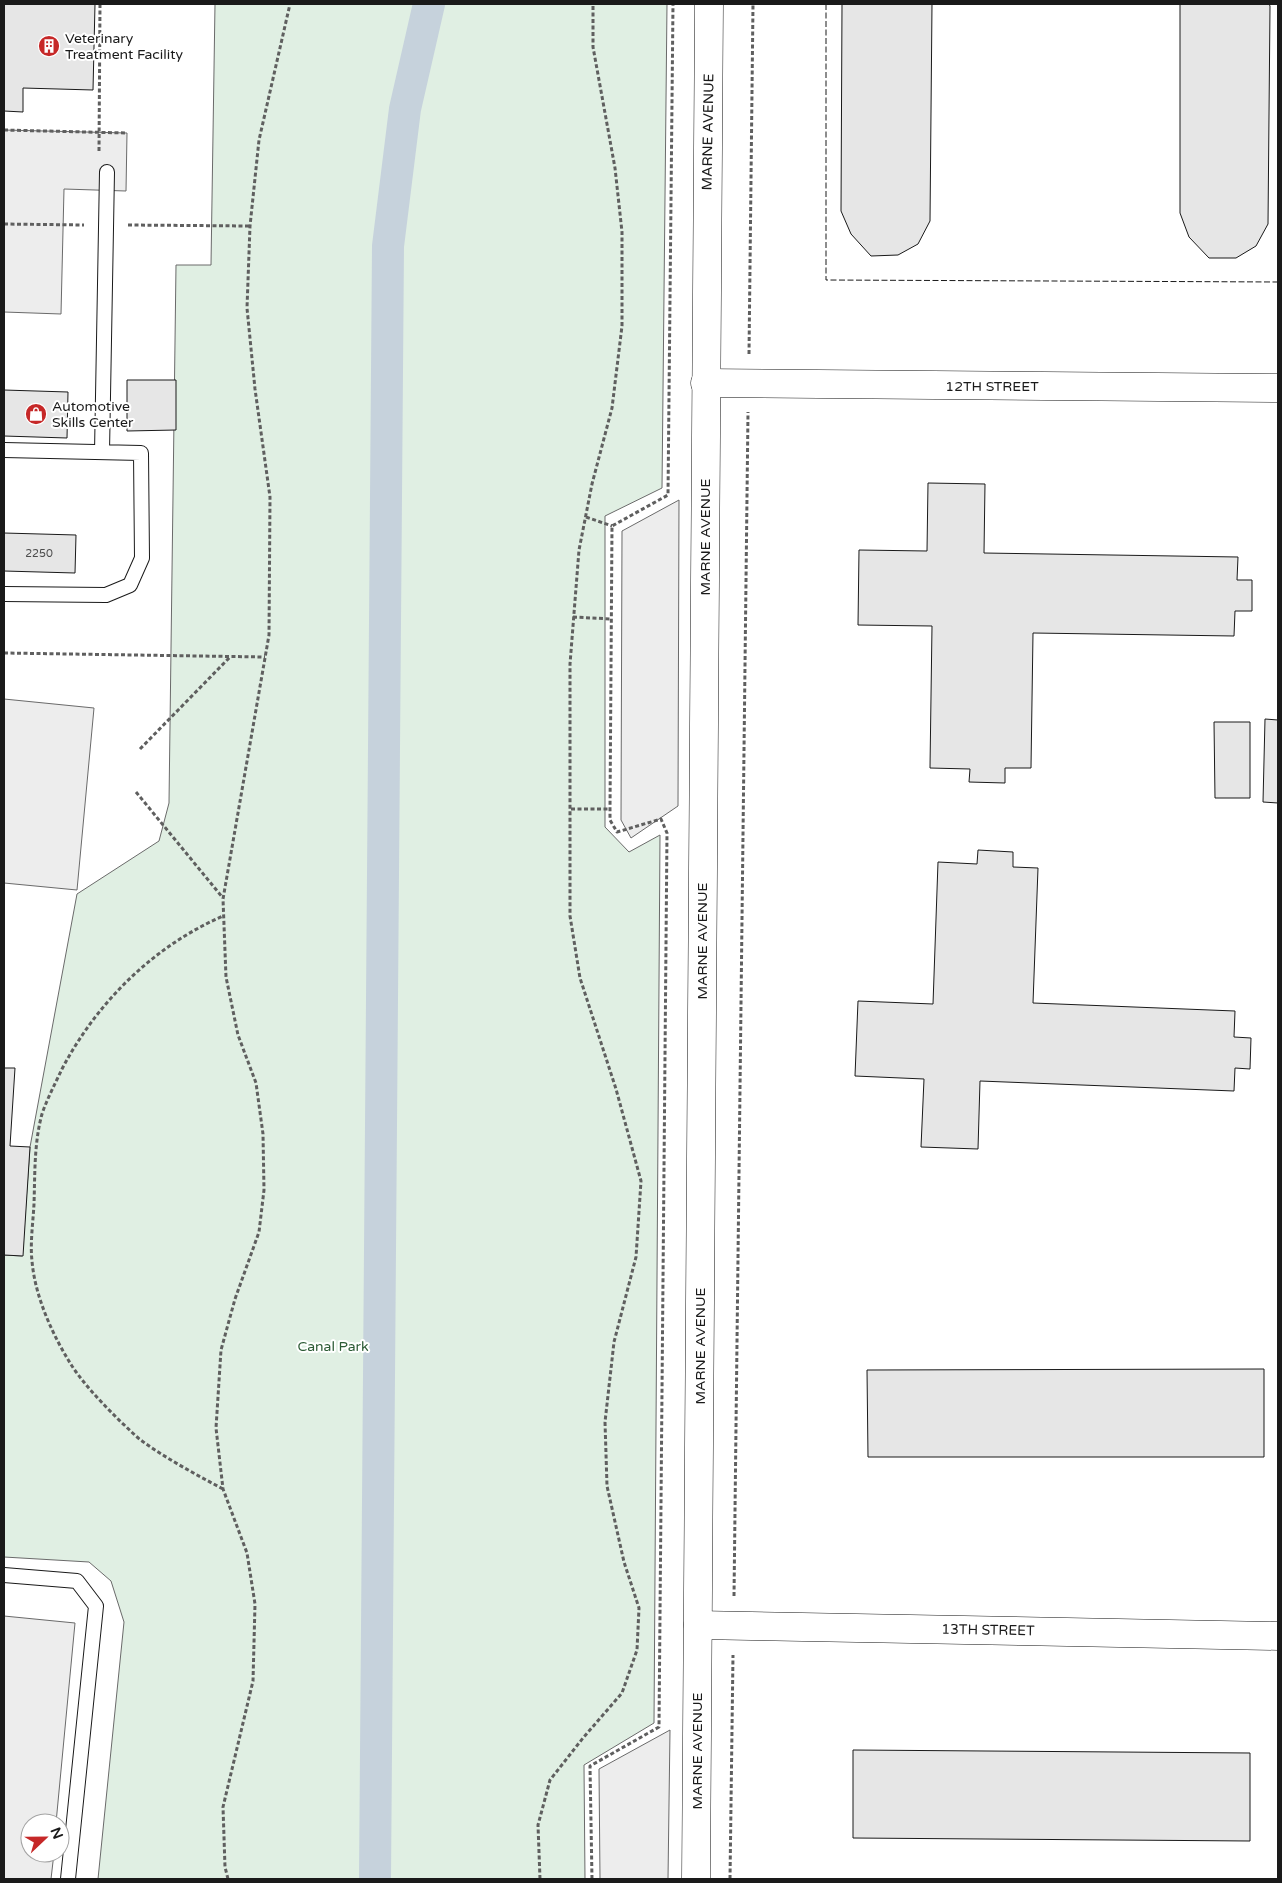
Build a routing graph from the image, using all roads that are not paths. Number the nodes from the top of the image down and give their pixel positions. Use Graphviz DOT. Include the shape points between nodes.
graph roads {
  1 [pos="709,4"];
  2 [pos="107,172"];
  3 [pos="705,384"];
  4 [pos="1278,388"];
  5 [pos="4,450"];
  6 [pos="102,452"];
  7 [pos="4,594"];
  8 [pos="4,1575"];
  9 [pos="698,1625"];
  10 [pos="1278,1636"];
  11 [pos="68,1879"];
  12 [pos="696,1879"];
  1 -- 3 [label="street, MARNE AVENUE"];
  2 -- 6 [label="lane"];
  3 -- 4 [label="street, 12TH STREET"];
  3 -- 9 [label="street, MARNE AVENUE"];
  5 -- 6 [label="lane"];
  6 -- 7 [label="lane" via="141,453 142,558 130,585 106,595"];
  8 -- 11 [label="lane" via="77,1581 96,1606"];
  9 -- 10 [label="street, 13TH STREET"];
  9 -- 12 [label="street, MARNE AVENUE"];
}
